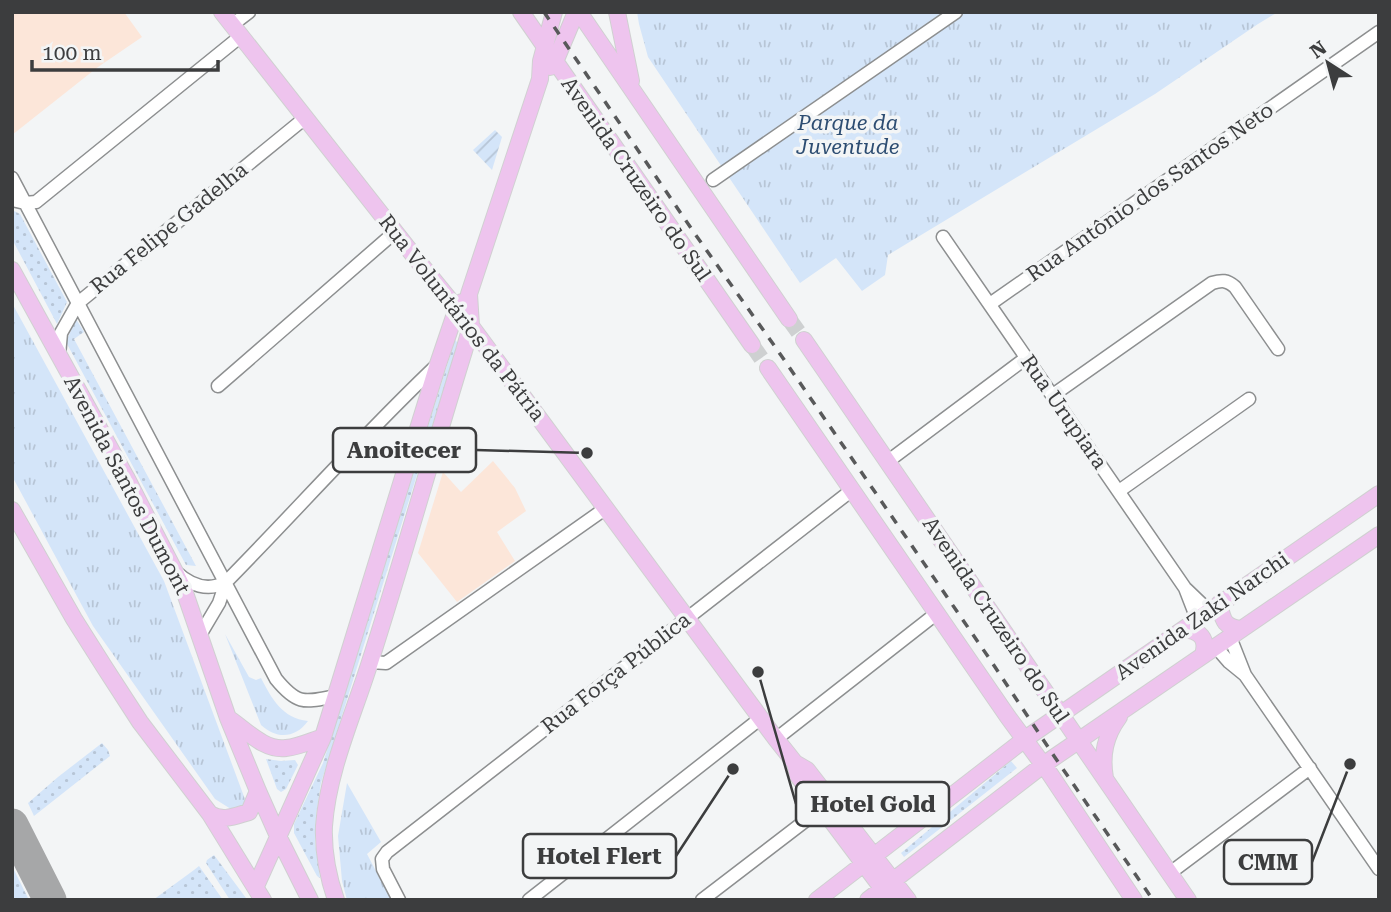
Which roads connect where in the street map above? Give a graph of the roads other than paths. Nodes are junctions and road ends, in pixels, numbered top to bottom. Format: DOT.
graph roads {
  1 [pos="249,12"];
  2 [pos="521,12"];
  3 [pos="554,12"];
  4 [pos="578,12"];
  5 [pos="617,12"];
  6 [pos="956,12"];
  7 [pos="232,24"];
  8 [pos="1379,32"];
  9 [pos="545,47"];
  10 [pos="555,62"];
  11 [pos="540,79"];
  12 [pos="634,90"];
  13 [pos="305,118"];
  14 [pos="12,178"];
  15 [pos="713,180"];
  16 [pos="19,202"];
  17 [pos="395,232"];
  18 [pos="943,237"];
  19 [pos="12,270"];
  20 [pos="469,294"];
  21 [pos="78,303"];
  22 [pos="990,304"];
  23 [pos="457,307"];
  24 [pos="789,319"];
  25 [pos="471,326"];
  26 [pos="804,340"];
  27 [pos="752,345"];
  28 [pos="1278,349"];
  29 [pos="58,356"];
  30 [pos="1026,358"];
  31 [pos="438,364"];
  32 [pos="768,368"];
  33 [pos="218,386"];
  34 [pos="1052,395"];
  35 [pos="1249,399"];
  36 [pos="887,462"];
  37 [pos="852,489"];
  38 [pos="1119,491"];
  39 [pos="1379,494"];
  40 [pos="606,508"];
  41 [pos="12,510"];
  42 [pos="1379,535"];
  43 [pos="175,572"];
  44 [pos="226,582"];
  45 [pos="937,613"];
  46 [pos="1202,616"];
  47 [pos="687,618"];
  48 [pos="1236,633"];
  49 [pos="200,635"];
  50 [pos="1209,651"];
  51 [pos="370,662"];
  52 [pos="1245,675"];
  53 [pos="336,696"];
  54 [pos="1130,705"];
  55 [pos="1060,715"];
  56 [pos="228,718"];
  57 [pos="761,718"];
  58 [pos="323,737"];
  59 [pos="776,739"];
  60 [pos="1025,739"];
  61 [pos="1078,741"];
  62 [pos="795,763"];
  63 [pos="1043,765"];
  64 [pos="1310,768"];
  65 [pos="1105,781"];
  66 [pos="258,791"];
  67 [pos="822,808"];
  68 [pos="210,814"];
  69 [pos="278,836"];
  70 [pos="869,860"];
  71 [pos="1379,869"];
  72 [pos="1170,873"];
  73 [pos="889,890"];
  74 [pos="259,893"];
  75 [pos="310,900"];
  76 [pos="336,900"];
  77 [pos="399,900"];
  78 [pos="529,900"];
  79 [pos="702,900"];
  80 [pos="817,900"];
  81 [pos="868,900"];
  82 [pos="908,900"];
  83 [pos="1134,900"];
  84 [pos="1188,900"];
  1 -- 7 [label="street"];
  2 -- 9 [label="main road, Avenida Cruzeiro do Sul"];
  3 -- 9 [label="main road"];
  4 -- 10 [label="main road"];
  4 -- 12 [label="main road"];
  5 -- 12 [label="main road"];
  6 -- 15 [label="street"];
  7 -- 13 [label="main road, Rua Voluntários da Pátria"];
  7 -- 16 [label="street"];
  8 -- 22 [label="street, Rua Antônio dos Santos Neto"];
  9 -- 10 [label="main road, Avenida Cruzeiro do Sul"];
  9 -- 11 [label="main road"];
  10 -- 11 [label="main road"];
  10 -- 27 [label="main road, Avenida Cruzeiro do Sul"];
  11 -- 20 [label="main road"];
  12 -- 24 [label="main road"];
  13 -- 17 [label="main road, Rua Voluntários da Pátria"];
  13 -- 21 [label="street, Rua Felipe Gadelha"];
  14 -- 16 [label="street, Avenida Santos Dumont"];
  16 -- 21 [label="street, Avenida Santos Dumont"];
  17 -- 23 [label="main road, Rua Voluntários da Pátria"];
  17 -- 33 [label="street"];
  18 -- 22 [label="street, Rua Urupiara"];
  19 -- 29 [label="main road, Avenida Santos Dumont"];
  20 -- 23 [label="main road"];
  20 -- 25 [label="main road"];
  21 -- 29 [label="street, Rua Felipe Gadelha"];
  21 -- 44 [label="street, Avenida Santos Dumont"];
  22 -- 30 [label="street, Rua Urupiara"];
  23 -- 25 [label="main road, Rua Voluntários da Pátria"];
  23 -- 31 [label="main road"];
  25 -- 40 [label="main road, Rua Voluntários da Pátria"];
  25 -- 51 [label="main road"];
  26 -- 36 [label="main road, Avenida Cruzeiro do Sul"];
  28 -- 34 [label="street"];
  29 -- 43 [label="main road, Avenida Santos Dumont"];
  30 -- 34 [label="street, Rua Urupiara"];
  30 -- 36 [label="street"];
  31 -- 44 [label="street"];
  31 -- 53 [label="main road"];
  32 -- 37 [label="main road, Avenida Cruzeiro do Sul"];
  34 -- 38 [label="street, Rua Urupiara"];
  35 -- 38 [label="street"];
  36 -- 55 [label="main road, Avenida Cruzeiro do Sul"];
  37 -- 45 [label="main road, Avenida Cruzeiro do Sul"];
  37 -- 47 [label="street, Rua Força Pública"];
  38 -- 46 [label="street, Rua Urupiara"];
  39 -- 46 [label="main road, Avenida Zaki Narchi"];
  40 -- 47 [label="main road, Rua Voluntários da Pátria"];
  40 -- 51 [label="street"];
  41 -- 68 [label="main road"];
  42 -- 48 [label="main road, Avenida Zaki Narchi"];
  43 -- 44 [label="street"];
  43 -- 49 [label="main road, Avenida Santos Dumont"];
  44 -- 49 [label="street"];
  44 -- 53 [label="street, Avenida Santos Dumont"];
  45 -- 59 [label="street"];
  45 -- 60 [label="main road, Avenida Cruzeiro do Sul"];
  46 -- 48 [label="main road"];
  46 -- 50 [label="main road"];
  46 -- 55 [label="main road, Avenida Zaki Narchi"];
  47 -- 57 [label="main road, Rua Voluntários da Pátria"];
  47 -- 77 [label="street, Rua Força Pública"];
  48 -- 50 [label="main road, Avenida Zaki Narchi"];
  48 -- 52 [label="street"];
  49 -- 56 [label="main road, Avenida Santos Dumont"];
  50 -- 52 [label="street"];
  50 -- 54 [label="main road, Avenida Zaki Narchi"];
  51 -- 76 [label="main road"];
  52 -- 64 [label="street"];
  53 -- 58 [label="main road"];
  54 -- 61 [label="main road, Avenida Zaki Narchi"];
  54 -- 65 [label="main road"];
  55 -- 60 [label="main road, Avenida Zaki Narchi"];
  55 -- 61 [label="main road, Avenida Cruzeiro do Sul"];
  56 -- 58 [label="main road"];
  56 -- 66 [label="main road, Avenida Santos Dumont"];
  57 -- 59 [label="main road, Rua Voluntários da Pátria"];
  57 -- 78 [label="street"];
  58 -- 69 [label="main road"];
  59 -- 62 [label="main road, Rua Voluntários da Pátria"];
  60 -- 63 [label="main road, Avenida Cruzeiro do Sul"];
  60 -- 70 [label="main road, Avenida Zaki Narchi"];
  61 -- 63 [label="main road, Avenida Zaki Narchi"];
  61 -- 65 [label="main road, Avenida Cruzeiro do Sul"];
  62 -- 67 [label="main road, Rua Voluntários da Pátria"];
  62 -- 70 [label="main road, Rua Voluntários da Pátria"];
  63 -- 73 [label="main road, Avenida Zaki Narchi"];
  63 -- 83 [label="main road, Avenida Cruzeiro do Sul"];
  64 -- 71 [label="street"];
  64 -- 72 [label="street"];
  65 -- 72 [label="main road, Avenida Cruzeiro do Sul"];
  66 -- 68 [label="main road"];
  66 -- 69 [label="main road, Avenida Santos Dumont"];
  67 -- 70 [label="main road, Rua Voluntários da Pátria"];
  67 -- 79 [label="street"];
  68 -- 74 [label="main road"];
  69 -- 74 [label="main road"];
  69 -- 75 [label="main road, Avenida Santos Dumont"];
  70 -- 73 [label="main road, Rua Voluntários da Pátria"];
  70 -- 80 [label="main road, Avenida Zaki Narchi"];
  72 -- 84 [label="main road, Avenida Cruzeiro do Sul"];
  73 -- 81 [label="main road, Avenida Zaki Narchi"];
  73 -- 82 [label="main road, Rua Voluntários da Pátria"];
}
